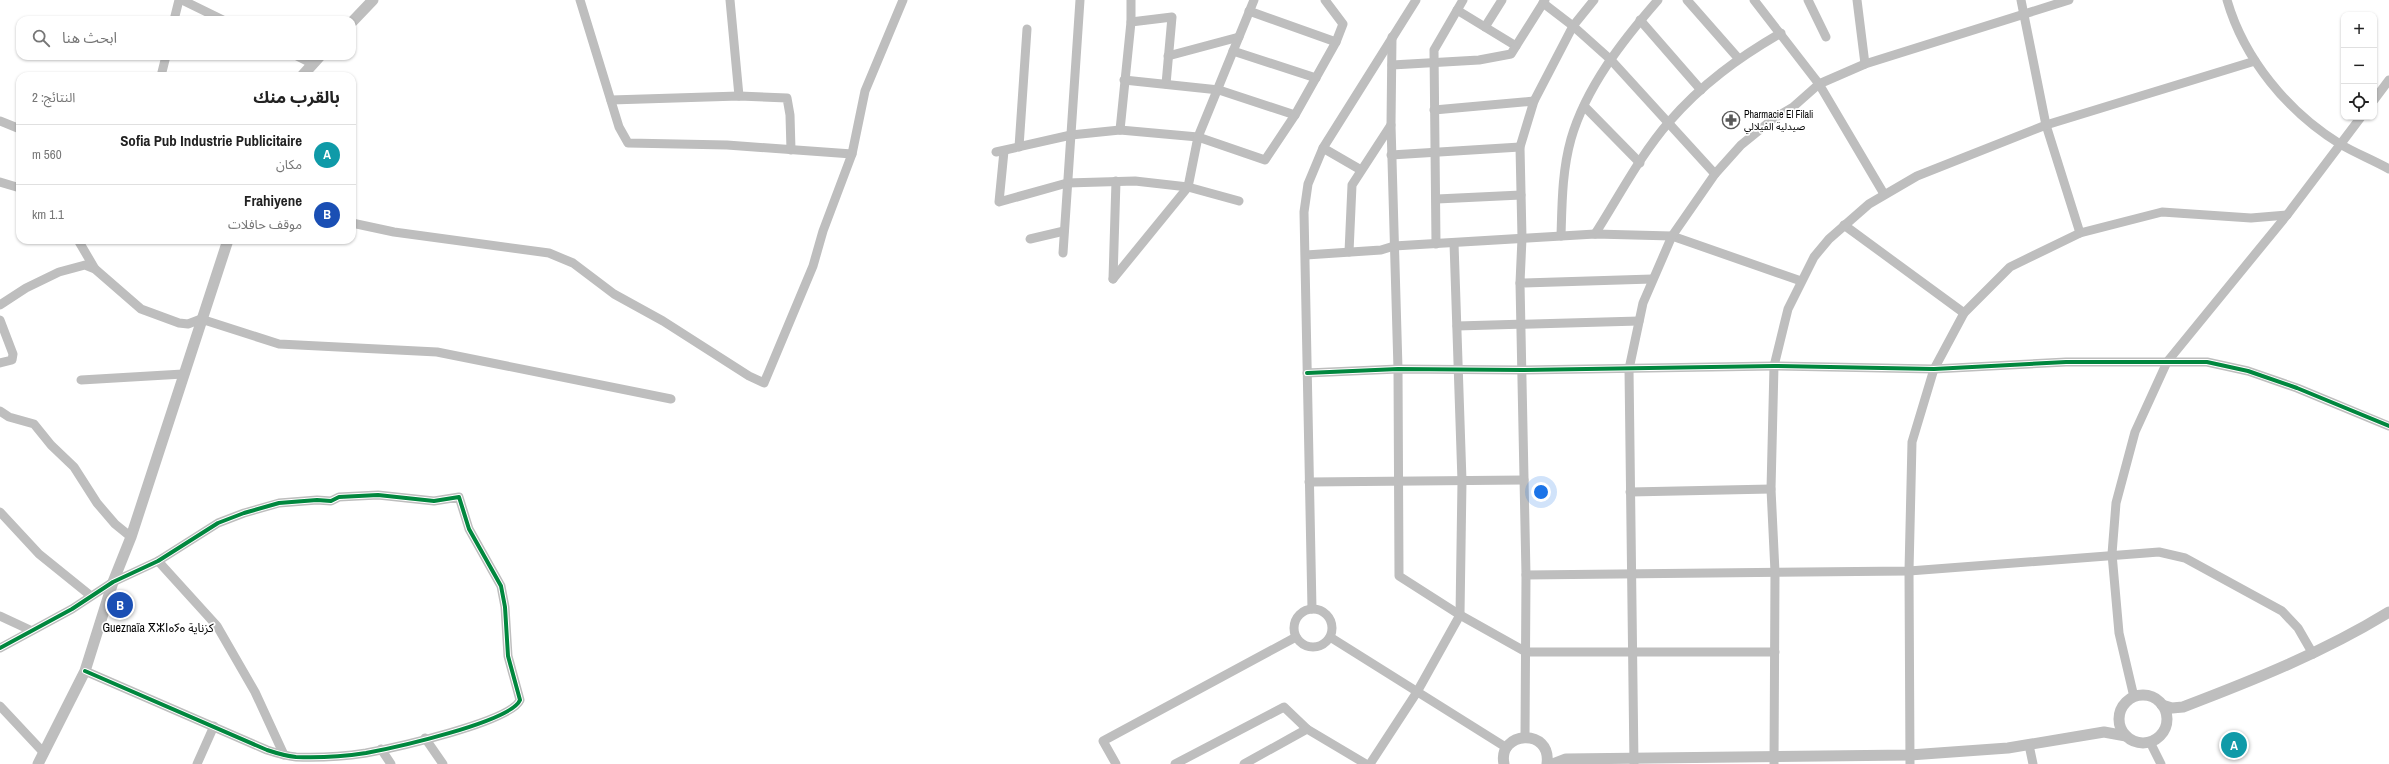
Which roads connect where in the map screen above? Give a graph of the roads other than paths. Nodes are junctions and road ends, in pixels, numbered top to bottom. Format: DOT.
graph roads {
  1 [pos="180,0"];
  2 [pos="373,0"];
  3 [pos="581,0"];
  4 [pos="730,0"];
  5 [pos="903,0"];
  6 [pos="1080,0"];
  7 [pos="1131,0"];
  8 [pos="1254,0"];
  9 [pos="1326,0"];
  10 [pos="1416,0"];
  11 [pos="1463,0"];
  12 [pos="1502,0"];
  13 [pos="1594,0"];
  14 [pos="1658,0"];
  15 [pos="1688,0"];
  16 [pos="1754,0"];
  17 [pos="1808,0"];
  18 [pos="1856,0"];
  19 [pos="2021,0"];
  20 [pos="2069,0"];
  21 [pos="2227,0"];
  22 [pos="1544,2"];
  23 [pos="1457,10"];
  24 [pos="1249,11"];
  25 [pos="2025,13"];
  26 [pos="175,16"];
  27 [pos="214,16"];
  28 [pos="356,18"];
  29 [pos="1640,20"];
  30 [pos="1131,22"];
  31 [pos="1573,26"];
  32 [pos="1486,27"];
  33 [pos="1027,29"];
  34 [pos="1781,33"];
  35 [pos="1392,37"];
  36 [pos="1826,37"];
  37 [pos="1239,38"];
  38 [pos="1336,42"];
  39 [pos="1516,46"];
  40 [pos="1233,51"];
  41 [pos="1168,56"];
  42 [pos="1738,58"];
  43 [pos="165,60"];
  44 [pos="317,60"];
  45 [pos="1611,60"];
  46 [pos="2255,61"];
  47 [pos="1433,63"];
  48 [pos="1865,64"];
  49 [pos="1392,65"];
  50 [pos="161,72"];
  51 [pos="306,72"];
  52 [pos="1316,78"];
  53 [pos="1124,80"];
  54 [pos="2389,80"];
  55 [pos="1166,84"];
  56 [pos="1819,84"];
  57 [pos="1217,90"];
  58 [pos="1701,90"];
  59 [pos="739,96"];
  60 [pos="2377,96"];
  61 [pos="611,100"];
  62 [pos="1534,101"];
  63 [pos="1584,106"];
  64 [pos="1434,110"];
  65 [pos="1295,115"];
  66 [pos="2359,120"];
  67 [pos="0,121"];
  68 [pos="1668,123"];
  69 [pos="1391,124"];
  70 [pos="2046,125"];
  71 [pos="16,127"];
  72 [pos="1120,130"];
  73 [pos="1070,135"];
  74 [pos="1198,137"];
  75 [pos="2340,144"];
  76 [pos="1019,147"];
  77 [pos="1520,147"];
  78 [pos="1323,148"];
  79 [pos="792,150"];
  80 [pos="1434,152"];
  81 [pos="852,154"];
  82 [pos="1392,155"];
  83 [pos="1640,163"];
  84 [pos="2389,168"];
  85 [pos="1361,170"];
  86 [pos="1715,174"];
  87 [pos="1116,181"];
  88 [pos="0,182"];
  89 [pos="1067,183"];
  90 [pos="16,187"];
  91 [pos="1188,187"];
  92 [pos="1884,194"];
  93 [pos="1521,195"];
  94 [pos="1437,199"];
  95 [pos="1239,201"];
  96 [pos="2287,215"];
  97 [pos="356,224"];
  98 [pos="1844,225"];
  99 [pos="1064,231"];
  100 [pos="2080,233"];
  101 [pos="1595,234"];
  102 [pos="1561,236"];
  103 [pos="1672,236"];
  104 [pos="1030,238"];
  105 [pos="1522,238"];
  106 [pos="1454,243"];
  107 [pos="80,244"];
  108 [pos="227,244"];
  109 [pos="1436,244"];
  110 [pos="1394,246"];
  111 [pos="1349,252"];
  112 [pos="1063,253"];
  113 [pos="1306,255"];
  114 [pos="95,269"];
  115 [pos="1652,279"];
  116 [pos="1801,280"];
  117 [pos="1520,283"];
  118 [pos="0,305"];
  119 [pos="1964,313"];
  120 [pos="201,319"];
  121 [pos="0,320"];
  122 [pos="1639,320"];
  123 [pos="1521,323"];
  124 [pos="1457,326"];
  125 [pos="2167,362"];
  126 [pos="0,363"];
  127 [pos="1774,366"];
  128 [pos="1398,369"];
  129 [pos="1629,369"];
  130 [pos="1934,369"];
  131 [pos="1460,370"];
  132 [pos="1523,370"];
  133 [pos="1307,372"];
  134 [pos="183,374"];
  135 [pos="82,380"];
  136 [pos="671,399"];
  137 [pos="0,411"];
  138 [pos="2389,426"];
  139 [pos="1524,480"];
  140 [pos="1399,481"];
  141 [pos="1462,481"];
  142 [pos="1309,482"];
  143 [pos="1771,489"];
  144 [pos="1630,492"];
  145 [pos="0,512"];
  146 [pos="131,537"];
  147 [pos="2112,554"];
  148 [pos="158,561"];
  149 [pos="1909,571"];
  150 [pos="1774,572"];
  151 [pos="1630,574"];
  152 [pos="1526,575"];
  153 [pos="113,582"];
  154 [pos="91,596"];
  155 [pos="1312,609"];
  156 [pos="2389,612"];
  157 [pos="1460,615"];
  158 [pos="0,616"];
  159 [pos="30,630"];
  160 [pos="1296,637"];
  161 [pos="1330,637"];
  162 [pos="0,648"];
  163 [pos="1632,650"];
  164 [pos="1526,652"];
  165 [pos="1775,652"];
  166 [pos="2313,654"];
  167 [pos="85,671"];
  168 [pos="1417,692"];
  169 [pos="2134,697"];
  170 [pos="2162,705"];
  171 [pos="0,706"];
  172 [pos="2183,707"];
  173 [pos="2119,716"];
  174 [pos="2166,723"];
  175 [pos="214,726"];
  176 [pos="1307,729"];
  177 [pos="2097,733"];
  178 [pos="2126,736"];
  179 [pos="1525,737"];
  180 [pos="425,738"];
  181 [pos="2150,742"];
  182 [pos="2029,745"];
  183 [pos="1544,746"];
  184 [pos="1507,748"];
  185 [pos="381,749"];
  186 [pos="44,753"];
  187 [pos="284,755"];
  188 [pos="1566,759"];
  189 [pos="1910,759"];
  190 [pos="1774,760"];
  191 [pos="1634,761"];
  192 [pos="38,764"];
  193 [pos="197,764"];
  194 [pos="391,764"];
  195 [pos="443,764"];
  196 [pos="1116,764"];
  197 [pos="1175,764"];
  198 [pos="1244,764"];
  199 [pos="1366,764"];
  200 [pos="1370,764"];
  201 [pos="1504,764"];
  202 [pos="1547,764"];
  203 [pos="1553,764"];
  204 [pos="2033,764"];
  205 [pos="2161,764"];
  1 -- 26 [label="street"];
  1 -- 27 [label="street"];
  2 -- 28 [label="street"];
  3 -- 61 [label="street"];
  4 -- 59 [label="street"];
  5 -- 81 [label="street"];
  6 -- 73 [label="street"];
  7 -- 30 [label="street"];
  8 -- 24 [label="street"];
  9 -- 38 [label="street"];
  10 -- 35 [label="street"];
  11 -- 23 [label="street"];
  12 -- 32 [label="street"];
  13 -- 31 [label="street"];
  14 -- 29 [label="street"];
  15 -- 42 [label="street"];
  16 -- 34 [label="street"];
  17 -- 36 [label="street"];
  18 -- 48 [label="street"];
  19 -- 25 [label="street"];
  20 -- 25 [label="street"];
  21 -- 46 [label="street"];
  22 -- 31 [label="street"];
  22 -- 39 [label="street"];
  23 -- 32 [label="street"];
  23 -- 47 [label="street"];
  24 -- 37 [label="street"];
  24 -- 38 [label="street"];
  25 -- 48 [label="street"];
  25 -- 70 [label="street"];
  29 -- 45 [label="street"];
  29 -- 58 [label="street"];
  30 -- 41 [label="street"];
  30 -- 53 [label="street"];
  31 -- 45 [label="street"];
  31 -- 62 [label="street"];
  32 -- 39 [label="street"];
  33 -- 76 [label="street"];
  34 -- 42 [label="street"];
  34 -- 56 [label="street"];
  35 -- 49 [label="street"];
  35 -- 78 [label="street"];
  37 -- 40 [label="street"];
  37 -- 41 [label="street"];
  38 -- 52 [label="street"];
  39 -- 47 [label="street"];
  40 -- 52 [label="street"];
  40 -- 57 [label="street"];
  41 -- 55 [label="street"];
  42 -- 58 [label="street"];
  43 -- 50 [label="street"];
  44 -- 51 [label="street"];
  45 -- 63 [label="street"];
  45 -- 68 [label="street"];
  46 -- 70 [label="street"];
  46 -- 75 [label="street"];
  47 -- 49 [label="street"];
  47 -- 64 [label="street"];
  48 -- 56 [label="street"];
  49 -- 69 [label="street"];
  52 -- 65 [label="street"];
  53 -- 55 [label="street"];
  53 -- 72 [label="street"];
  54 -- 60 [label="street"];
  55 -- 57 [label="street"];
  56 -- 86 [label="street"];
  56 -- 92 [label="street"];
  57 -- 65 [label="street"];
  57 -- 74 [label="street"];
  58 -- 68 [label="street"];
  59 -- 61 [label="street"];
  59 -- 79 [label="street"];
  61 -- 79 [label="street"];
  62 -- 64 [label="street"];
  62 -- 77 [label="street"];
  63 -- 83 [label="street"];
  63 -- 102 [label="street"];
  64 -- 80 [label="street"];
  65 -- 74 [label="street"];
  66 -- 75 [label="street"];
  67 -- 71 [label="street"];
  68 -- 83 [label="street"];
  68 -- 86 [label="street"];
  69 -- 82 [label="street"];
  69 -- 85 [label="street"];
  70 -- 92 [label="street"];
  70 -- 100 [label="street"];
  72 -- 73 [label="street"];
  72 -- 74 [label="street"];
  73 -- 76 [label="street"];
  73 -- 89 [label="street"];
  74 -- 91 [label="street"];
  75 -- 84 [label="street"];
  75 -- 96 [label="street"];
  76 -- 89 [label="street"];
  77 -- 80 [label="street"];
  77 -- 93 [label="street"];
  78 -- 85 [label="street"];
  78 -- 113 [label="street"];
  79 -- 81 [label="street"];
  80 -- 82 [label="street"];
  80 -- 94 [label="street"];
  81 -- 97 [label="street"];
  82 -- 110 [label="street"];
  83 -- 101 [label="street"];
  85 -- 111 [label="street"];
  86 -- 103 [label="street"];
  87 -- 89 [label="street"];
  87 -- 91 [label="street"];
  87 -- 91 [label="street"];
  88 -- 90 [label="street"];
  89 -- 99 [label="street"];
  91 -- 95 [label="street"];
  92 -- 98 [label="street"];
  93 -- 94 [label="street"];
  93 -- 105 [label="street"];
  94 -- 109 [label="street"];
  96 -- 100 [label="street"];
  96 -- 125 [label="street"];
  98 -- 116 [label="street"];
  98 -- 119 [label="street"];
  99 -- 104 [label="street"];
  99 -- 112 [label="street"];
  100 -- 119 [label="street"];
  101 -- 102 [label="street"];
  101 -- 103 [label="street"];
  102 -- 105 [label="street"];
  103 -- 115 [label="street"];
  103 -- 116 [label="street"];
  105 -- 106 [label="street"];
  105 -- 117 [label="street"];
  106 -- 109 [label="street"];
  106 -- 124 [label="street"];
  107 -- 114 [label="street"];
  108 -- 120 [label="street"];
  109 -- 110 [label="street"];
  110 -- 111 [label="street"];
  110 -- 128 [label="street"];
  111 -- 113 [label="street"];
  113 -- 133 [label="street"];
  114 -- 118 [label="street"];
  114 -- 120 [label="street"];
  115 -- 117 [label="street"];
  115 -- 122 [label="street"];
  116 -- 127 [label="street"];
  117 -- 123 [label="street"];
  119 -- 130 [label="street"];
  120 -- 134 [label="street"];
  120 -- 136 [label="street"];
  121 -- 126 [label="street"];
  122 -- 123 [label="street"];
  122 -- 129 [label="street"];
  123 -- 124 [label="street"];
  123 -- 132 [label="street"];
  124 -- 131 [label="street"];
  125 -- 130 [label="street"];
  125 -- 138 [label="street"];
  125 -- 147 [label="street"];
  127 -- 129 [label="street"];
  127 -- 130 [label="street"];
  127 -- 143 [label="street"];
  128 -- 131 [label="street"];
  128 -- 133 [label="street"];
  128 -- 140 [label="street"];
  129 -- 132 [label="street"];
  129 -- 144 [label="street"];
  130 -- 149 [label="street"];
  131 -- 132 [label="street"];
  131 -- 141 [label="street"];
  132 -- 139 [label="street"];
  133 -- 142 [label="street"];
  134 -- 135 [label="street"];
  134 -- 146 [label="street"];
  137 -- 146 [label="street"];
  139 -- 141 [label="street"];
  139 -- 152 [label="street"];
  140 -- 141 [label="street"];
  140 -- 142 [label="street"];
  140 -- 157 [label="street"];
  141 -- 157 [label="street"];
  142 -- 155 [label="street"];
  143 -- 144 [label="street"];
  143 -- 150 [label="street"];
  144 -- 151 [label="street"];
  145 -- 154 [label="street"];
  146 -- 153 [label="street"];
  147 -- 149 [label="street"];
  147 -- 166 [label="street"];
  147 -- 169 [label="street"];
  148 -- 153 [label="street"];
  148 -- 180 [label="street"];
  148 -- 187 [label="street"];
  149 -- 150 [label="street"];
  149 -- 189 [label="street"];
  150 -- 151 [label="street"];
  150 -- 165 [label="street"];
  151 -- 152 [label="street"];
  151 -- 163 [label="street"];
  152 -- 164 [label="street"];
  153 -- 154 [label="street"];
  153 -- 167 [label="street"];
  154 -- 159 [label="street"];
  155 -- 160 [label="street"];
  155 -- 161 [label="street"];
  156 -- 166 [label="street"];
  157 -- 164 [label="street"];
  157 -- 168 [label="street"];
  158 -- 159 [label="street"];
  159 -- 162 [label="street"];
  160 -- 161 [label="street"];
  160 -- 196 [label="street"];
  161 -- 168 [label="street"];
  163 -- 164 [label="street"];
  163 -- 165 [label="street"];
  163 -- 191 [label="street"];
  164 -- 179 [label="street"];
  165 -- 190 [label="street"];
  166 -- 172 [label="street"];
  167 -- 175 [label="street"];
  167 -- 186 [label="street"];
  168 -- 184 [label="street"];
  168 -- 200 [label="street"];
  169 -- 170 [label="street"];
  169 -- 173 [label="street"];
  170 -- 172 [label="street"];
  170 -- 174 [label="street"];
  171 -- 186 [label="street"];
  172 -- 174 [label="street"];
  173 -- 177 [label="street"];
  173 -- 178 [label="street"];
  174 -- 181 [label="street"];
  175 -- 187 [label="street"];
  175 -- 193 [label="street"];
  176 -- 197 [label="street"];
  176 -- 198 [label="street"];
  176 -- 199 [label="street"];
  177 -- 178 [label="street"];
  177 -- 182 [label="street"];
  178 -- 181 [label="street"];
  179 -- 183 [label="street"];
  179 -- 184 [label="street"];
  180 -- 185 [label="street"];
  180 -- 195 [label="street"];
  181 -- 205 [label="street"];
  182 -- 189 [label="street"];
  182 -- 204 [label="street"];
  183 -- 188 [label="street"];
  183 -- 202 [label="street"];
  184 -- 201 [label="street"];
  185 -- 187 [label="street"];
  185 -- 194 [label="street"];
  186 -- 192 [label="street"];
  188 -- 191 [label="street"];
  188 -- 203 [label="street"];
  189 -- 190 [label="street"];
  190 -- 191 [label="street"];
}
